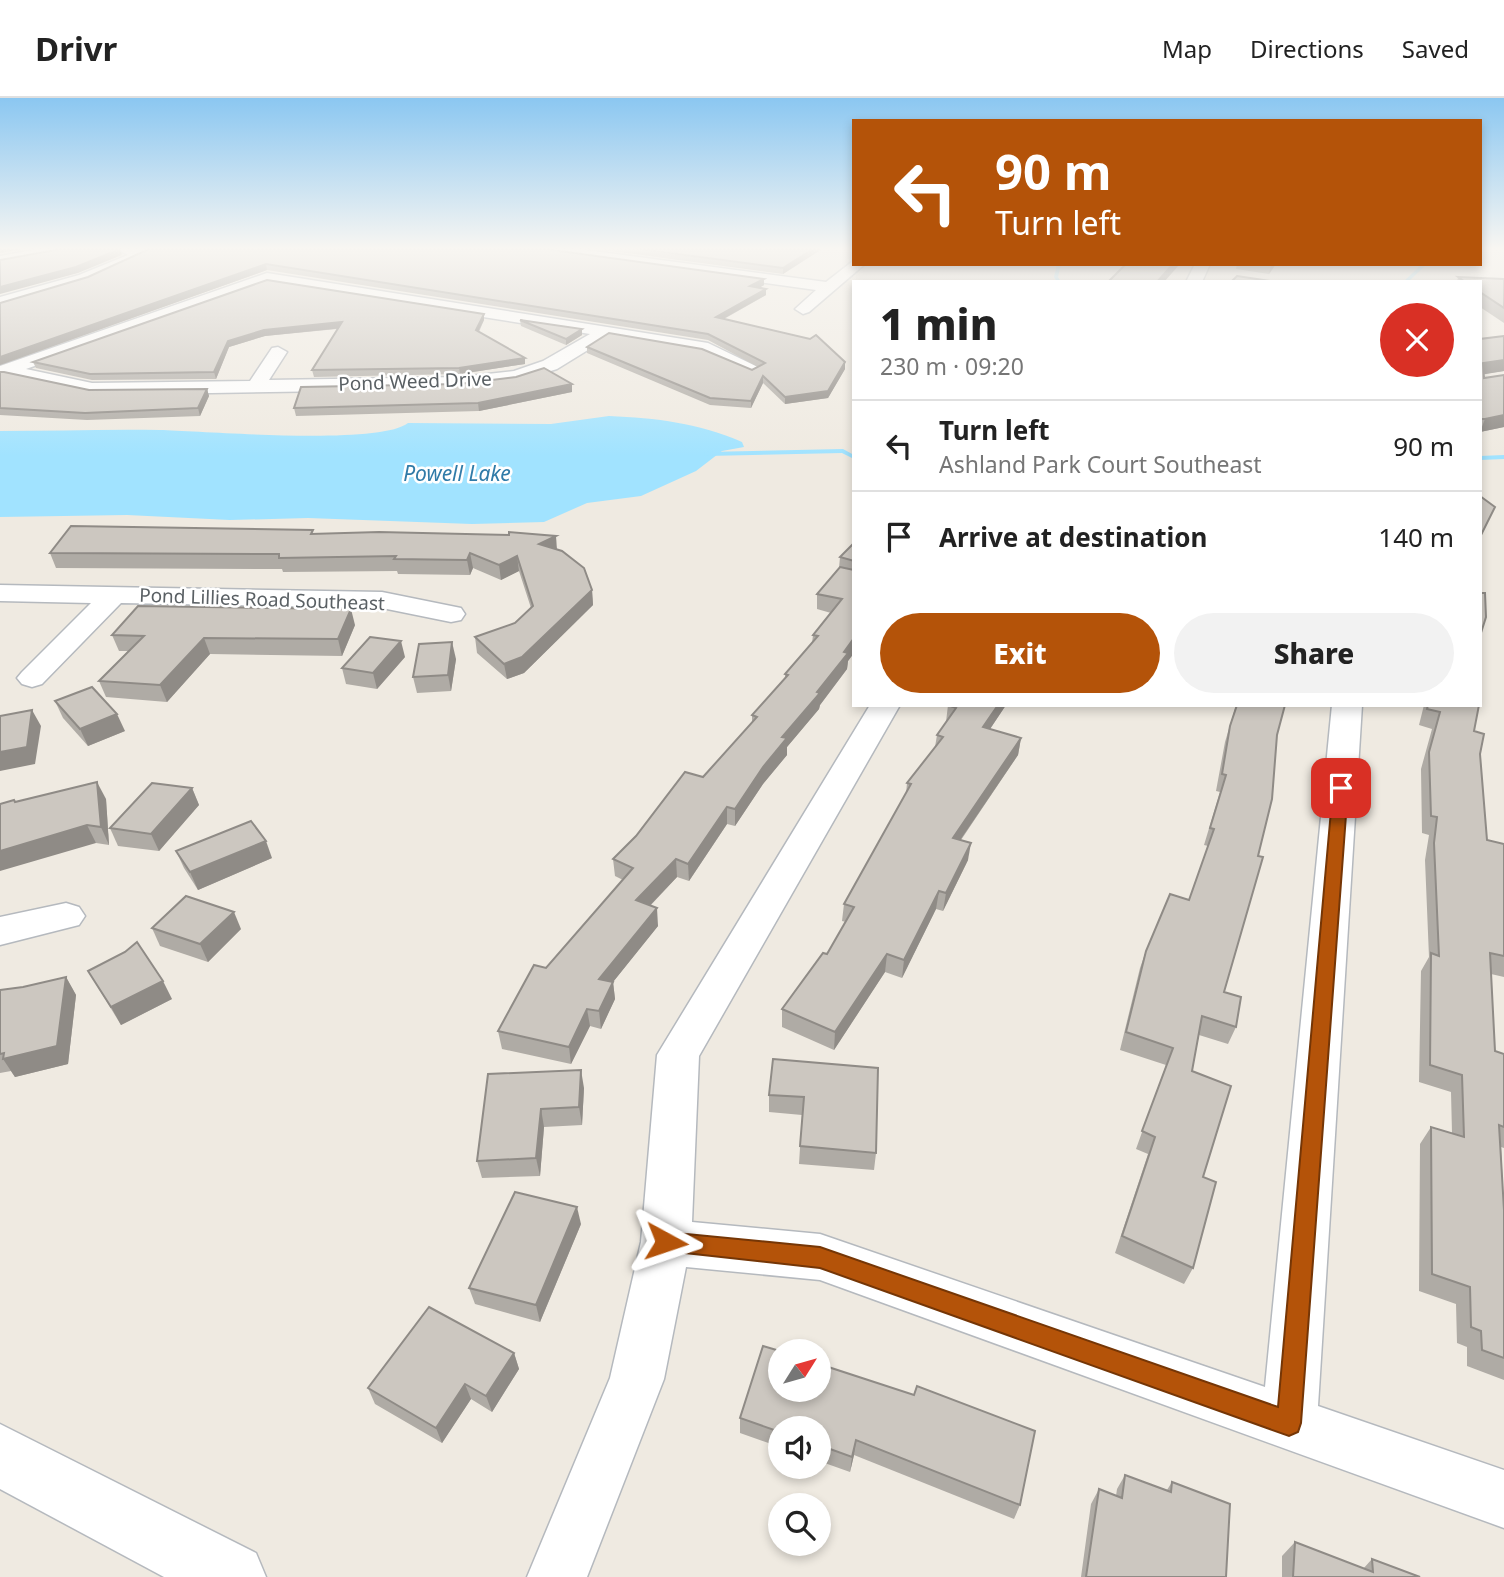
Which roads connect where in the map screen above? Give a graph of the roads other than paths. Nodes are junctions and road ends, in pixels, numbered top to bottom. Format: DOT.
graph roads {
  1 [pos="153,318"];
  2 [pos="518,318"];
  3 [pos="606,332"];
  4 [pos="278,352"];
  5 [pos="753,369"];
  6 [pos="2,371"];
  7 [pos="256,386"];
  8 [pos="0,593"];
  9 [pos="114,595"];
  10 [pos="451,614"];
  11 [pos="32,678"];
  12 [pos="884,707"];
  13 [pos="1348,707"];
  14 [pos="66,916"];
  15 [pos="0,931"];
  16 [pos="666,1242"];
  17 [pos="1289,1423"];
  18 [pos="0,1455"];
  19 [pos="1504,1499"];
  20 [pos="232,1577"];
  21 [pos="557,1577"];
  1 -- 6 [label="street"];
  2 -- 3 [label="street"];
  3 -- 5 [label="street"];
  3 -- 7 [label="street, Pond Weed Drive"];
  4 -- 7 [label="street"];
  6 -- 7 [label="street, Pond Weed Drive"];
  8 -- 9 [label="street, Pond Lillies Road Southeast"];
  9 -- 10 [label="street, Pond Lillies Road Southeast"];
  9 -- 11 [label="street, Pond Lillies Road Southeast"];
  12 -- 16 [label="street"];
  13 -- 17 [label="street"];
  14 -- 15 [label="street"];
  16 -- 17 [label="street"];
  16 -- 21 [label="street"];
  17 -- 19 [label="street"];
  18 -- 20 [label="street"];
}
